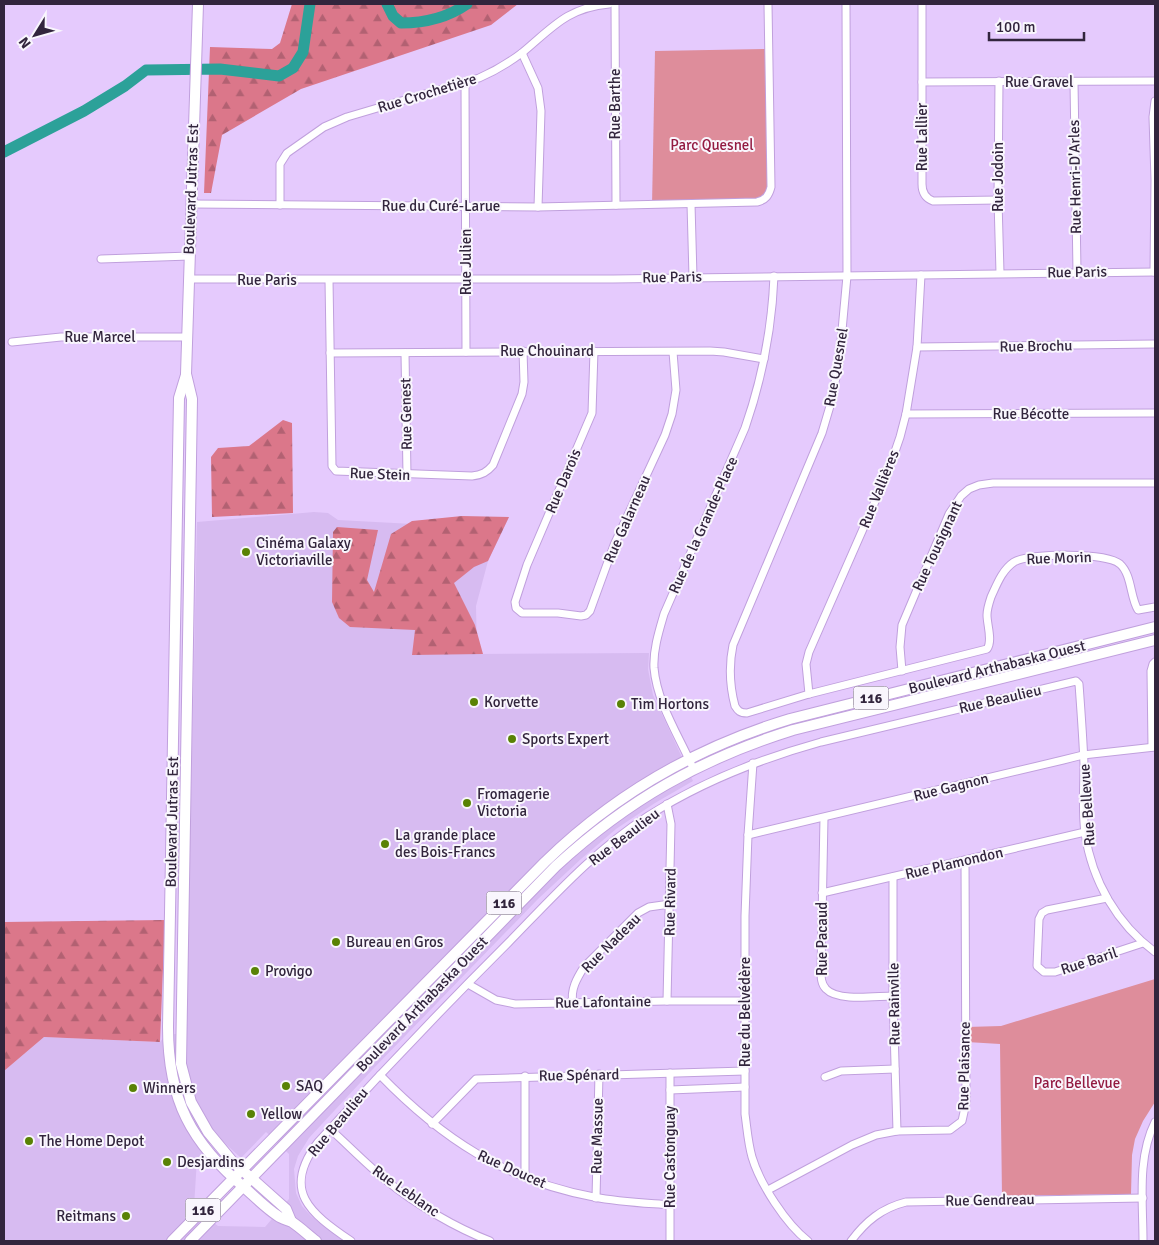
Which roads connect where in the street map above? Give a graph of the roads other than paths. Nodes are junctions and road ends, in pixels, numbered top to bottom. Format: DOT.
graph roads {
  1 [pos="198,4"];
  2 [pos="609,4"];
  3 [pos="615,4"];
  4 [pos="768,4"];
  5 [pos="846,4"];
  6 [pos="922,4"];
  7 [pos="522,53"];
  8 [pos="999,81"];
  9 [pos="464,82"];
  10 [pos="922,82"];
  11 [pos="1074,82"];
  12 [pos="1155,82"];
  13 [pos="1155,101"];
  14 [pos="998,200"];
  15 [pos="191,204"];
  16 [pos="280,204"];
  17 [pos="691,204"];
  18 [pos="616,205"];
  19 [pos="465,206"];
  20 [pos="538,207"];
  21 [pos="190,256"];
  22 [pos="101,259"];
  23 [pos="1077,272"];
  24 [pos="1155,272"];
  25 [pos="1000,273"];
  26 [pos="921,275"];
  27 [pos="693,276"];
  28 [pos="774,276"];
  29 [pos="847,276"];
  30 [pos="466,278"];
  31 [pos="189,280"];
  32 [pos="329,280"];
  33 [pos="187,336"];
  34 [pos="12,342"];
  35 [pos="1155,344"];
  36 [pos="917,347"];
  37 [pos="523,351"];
  38 [pos="594,351"];
  39 [pos="466,352"];
  40 [pos="673,352"];
  41 [pos="330,353"];
  42 [pos="405,353"];
  43 [pos="764,360"];
  44 [pos="186,374"];
  45 [pos="1155,413"];
  46 [pos="906,414"];
  47 [pos="407,475"];
  48 [pos="1155,483"];
  49 [pos="1155,607"];
  50 [pos="516,608"];
  51 [pos="1155,627"];
  52 [pos="1155,640"];
  53 [pos="1155,662"];
  54 [pos="902,671"];
  55 [pos="809,694"];
  56 [pos="1154,747"];
  57 [pos="1084,755"];
  58 [pos="689,758"];
  59 [pos="753,763"];
  60 [pos="693,768"];
  61 [pos="668,804"];
  62 [pos="824,818"];
  63 [pos="1085,832"];
  64 [pos="748,835"];
  65 [pos="964,860"];
  66 [pos="893,877"];
  67 [pos="822,893"];
  68 [pos="1107,898"];
  69 [pos="670,904"];
  70 [pos="1143,943"];
  71 [pos="1155,952"];
  72 [pos="468,984"];
  73 [pos="893,996"];
  74 [pos="667,1001"];
  75 [pos="744,1001"];
  76 [pos="573,1003"];
  77 [pos="895,1069"];
  78 [pos="746,1071"];
  79 [pos="670,1073"];
  80 [pos="599,1074"];
  81 [pos="380,1075"];
  82 [pos="525,1076"];
  83 [pos="825,1077"];
  84 [pos="745,1087"];
  85 [pos="670,1090"];
  86 [pos="1155,1122"];
  87 [pos="432,1124"];
  88 [pos="330,1129"];
  89 [pos="897,1131"];
  90 [pos="242,1170"];
  91 [pos="525,1177"];
  92 [pos="251,1178"];
  93 [pos="234,1179"];
  94 [pos="243,1187"];
  95 [pos="768,1190"];
  96 [pos="596,1198"];
  97 [pos="1143,1198"];
  98 [pos="670,1205"];
  99 [pos="291,1221"];
  100 [pos="172,1241"];
  101 [pos="190,1241"];
  102 [pos="316,1241"];
  103 [pos="351,1241"];
  104 [pos="490,1241"];
  105 [pos="670,1241"];
  106 [pos="806,1241"];
  107 [pos="851,1241"];
  108 [pos="1143,1241"];
  1 -- 15 [label="main road, Boulevard Jutras Est"];
  2 -- 7 [label="street, Rue Crochetière"];
  3 -- 18 [label="street, Rue Barthe"];
  4 -- 17 [label="street, Rue du Curé-Larue"];
  5 -- 29 [label="street, Rue Quesnel"];
  6 -- 10 [label="street, Rue Lallier"];
  7 -- 9 [label="street, Rue Crochetière"];
  7 -- 20 [label="street"];
  8 -- 10 [label="street, Rue Gravel"];
  8 -- 11 [label="street, Rue Gravel"];
  8 -- 14 [label="street, Rue Jodoin"];
  9 -- 16 [label="street, Rue Crochetière"];
  9 -- 19 [label="street, Rue Julien"];
  10 -- 14 [label="street, Rue Lallier"];
  11 -- 12 [label="street, Rue Gravel"];
  11 -- 23 [label="street, Rue Henri-D'Arles"];
  13 -- 24 [label="street"];
  14 -- 25 [label="street, Rue Jodoin"];
  15 -- 16 [label="street, Rue du Curé-Larue"];
  15 -- 21 [label="main road, Boulevard Jutras Est"];
  16 -- 19 [label="street, Rue du Curé-Larue"];
  17 -- 18 [label="street, Rue du Curé-Larue"];
  17 -- 27 [label="street"];
  18 -- 20 [label="street, Rue du Curé-Larue"];
  19 -- 20 [label="street, Rue du Curé-Larue"];
  19 -- 30 [label="street, Rue Julien"];
  21 -- 22 [label="street"];
  21 -- 31 [label="main road, Boulevard Jutras Est"];
  23 -- 24 [label="street, Rue Paris"];
  23 -- 25 [label="street, Rue Paris"];
  25 -- 26 [label="street, Rue Paris"];
  26 -- 29 [label="street, Rue Paris"];
  26 -- 36 [label="street, Rue Vallières"];
  27 -- 28 [label="street, Rue Paris"];
  27 -- 30 [label="street, Rue Paris"];
  28 -- 29 [label="street, Rue Paris"];
  28 -- 43 [label="street, Rue de la Grande-Place"];
  29 -- 55 [label="street, Rue Quesnel"];
  30 -- 32 [label="street, Rue Paris"];
  30 -- 39 [label="street, Rue Julien"];
  31 -- 32 [label="street, Rue Paris"];
  31 -- 33 [label="main road, Boulevard Jutras Est"];
  32 -- 41 [label="street, Rue Stein"];
  33 -- 34 [label="street, Rue Marcel"];
  33 -- 44 [label="main road, Boulevard Jutras Est"];
  35 -- 36 [label="street, Rue Brochu"];
  36 -- 46 [label="street, Rue Vallières"];
  37 -- 38 [label="street, Rue Chouinard"];
  37 -- 39 [label="street, Rue Chouinard"];
  37 -- 47 [label="street, Rue Stein"];
  38 -- 40 [label="street, Rue Chouinard"];
  38 -- 50 [label="street, Rue Darois"];
  39 -- 42 [label="street, Rue Chouinard"];
  40 -- 43 [label="street, Rue Chouinard"];
  40 -- 50 [label="street, Rue Galarneau"];
  41 -- 42 [label="street, Rue Chouinard"];
  41 -- 47 [label="street, Rue Stein"];
  42 -- 47 [label="street, Rue Genest"];
  43 -- 58 [label="street, Rue de la Grande-Place"];
  44 -- 90 [label="main road, Boulevard Jutras Est"];
  44 -- 93 [label="main road, Boulevard Jutras Est"];
  45 -- 46 [label="street, Rue Bécotte"];
  46 -- 55 [label="street, Rue Vallières"];
  48 -- 54 [label="street, Rue Tousignant"];
  49 -- 54 [label="street, Rue Morin"];
  51 -- 58 [label="main road, Boulevard Arthabaska Ouest / 116"];
  52 -- 60 [label="main road, Boulevard Arthabaska Ouest / 116"];
  53 -- 56 [label="street"];
  54 -- 55 [label="street"];
  56 -- 57 [label="street, Rue Gagnon"];
  57 -- 59 [label="street, Rue Beaulieu"];
  57 -- 62 [label="street, Rue Gagnon"];
  57 -- 63 [label="street, Rue Bellevue"];
  58 -- 60 [label="street, Rue de la Grande-Place"];
  58 -- 90 [label="main road, Boulevard Arthabaska Ouest / 116"];
  59 -- 61 [label="street, Rue Beaulieu"];
  59 -- 64 [label="street, Rue du Belvédère"];
  60 -- 92 [label="main road, Boulevard Arthabaska Ouest / 116"];
  61 -- 69 [label="street, Rue Rivard"];
  61 -- 72 [label="street, Rue Beaulieu"];
  62 -- 64 [label="street, Rue Gagnon"];
  62 -- 67 [label="street, Rue Pacaud"];
  63 -- 65 [label="street, Rue Plamondon"];
  63 -- 68 [label="street, Rue Bellevue"];
  64 -- 75 [label="street, Rue du Belvédère"];
  65 -- 66 [label="street, Rue Plamondon"];
  65 -- 89 [label="street, Rue Plaisance"];
  66 -- 67 [label="street, Rue Plamondon"];
  66 -- 73 [label="street, Rue Rainville"];
  67 -- 73 [label="street, Rue Pacaud"];
  68 -- 70 [label="street, Rue Bellevue"];
  68 -- 70 [label="street, Rue Baril"];
  69 -- 74 [label="street, Rue Rivard"];
  69 -- 76 [label="street, Rue Nadeau"];
  70 -- 71 [label="street, Rue Bellevue"];
  72 -- 76 [label="street, Rue Lafontaine"];
  72 -- 81 [label="street, Rue Beaulieu"];
  73 -- 77 [label="street, Rue Rainville"];
  74 -- 75 [label="street, Rue Lafontaine"];
  74 -- 76 [label="street, Rue Lafontaine"];
  75 -- 78 [label="street, Rue du Belvédère"];
  77 -- 83 [label="street"];
  77 -- 89 [label="street, Rue Rainville"];
  78 -- 79 [label="street, Rue Spénard"];
  78 -- 84 [label="street, Rue du Belvédère"];
  79 -- 80 [label="street, Rue Spénard"];
  79 -- 85 [label="street, Rue Castonguay"];
  80 -- 82 [label="street, Rue Spénard"];
  80 -- 96 [label="street, Rue Massue"];
  81 -- 87 [label="street, Rue Doucet"];
  81 -- 88 [label="street, Rue Beaulieu"];
  82 -- 87 [label="street, Rue Spénard"];
  82 -- 91 [label="street"];
  84 -- 85 [label="street"];
  84 -- 95 [label="street, Rue du Belvédère"];
  85 -- 98 [label="street, Rue Castonguay"];
  86 -- 97 [label="street"];
  87 -- 91 [label="street, Rue Doucet"];
  88 -- 103 [label="street, Rue Beaulieu"];
  88 -- 104 [label="street, Rue Leblanc"];
  89 -- 95 [label="street, Rue Plaisance"];
  90 -- 92 [label="main road, Boulevard Jutras Est"];
  90 -- 93 [label="main road, Boulevard Arthabaska Ouest / 116"];
  91 -- 96 [label="street, Rue Doucet"];
  92 -- 94 [label="main road, Boulevard Arthabaska Ouest / 116"];
  92 -- 99 [label="main road, Boulevard Jutras Est"];
  93 -- 94 [label="main road, Boulevard Jutras Est"];
  93 -- 100 [label="main road, Boulevard Arthabaska Ouest / 116"];
  94 -- 99 [label="main road, Boulevard Jutras Est"];
  94 -- 101 [label="main road, Boulevard Arthabaska Ouest / 116"];
  95 -- 106 [label="street, Rue du Belvédère"];
  96 -- 98 [label="street, Rue Doucet"];
  97 -- 107 [label="street, Rue Gendreau"];
  97 -- 108 [label="street"];
  98 -- 105 [label="street, Rue Castonguay"];
  99 -- 102 [label="main road, Boulevard Jutras Est"];
}
